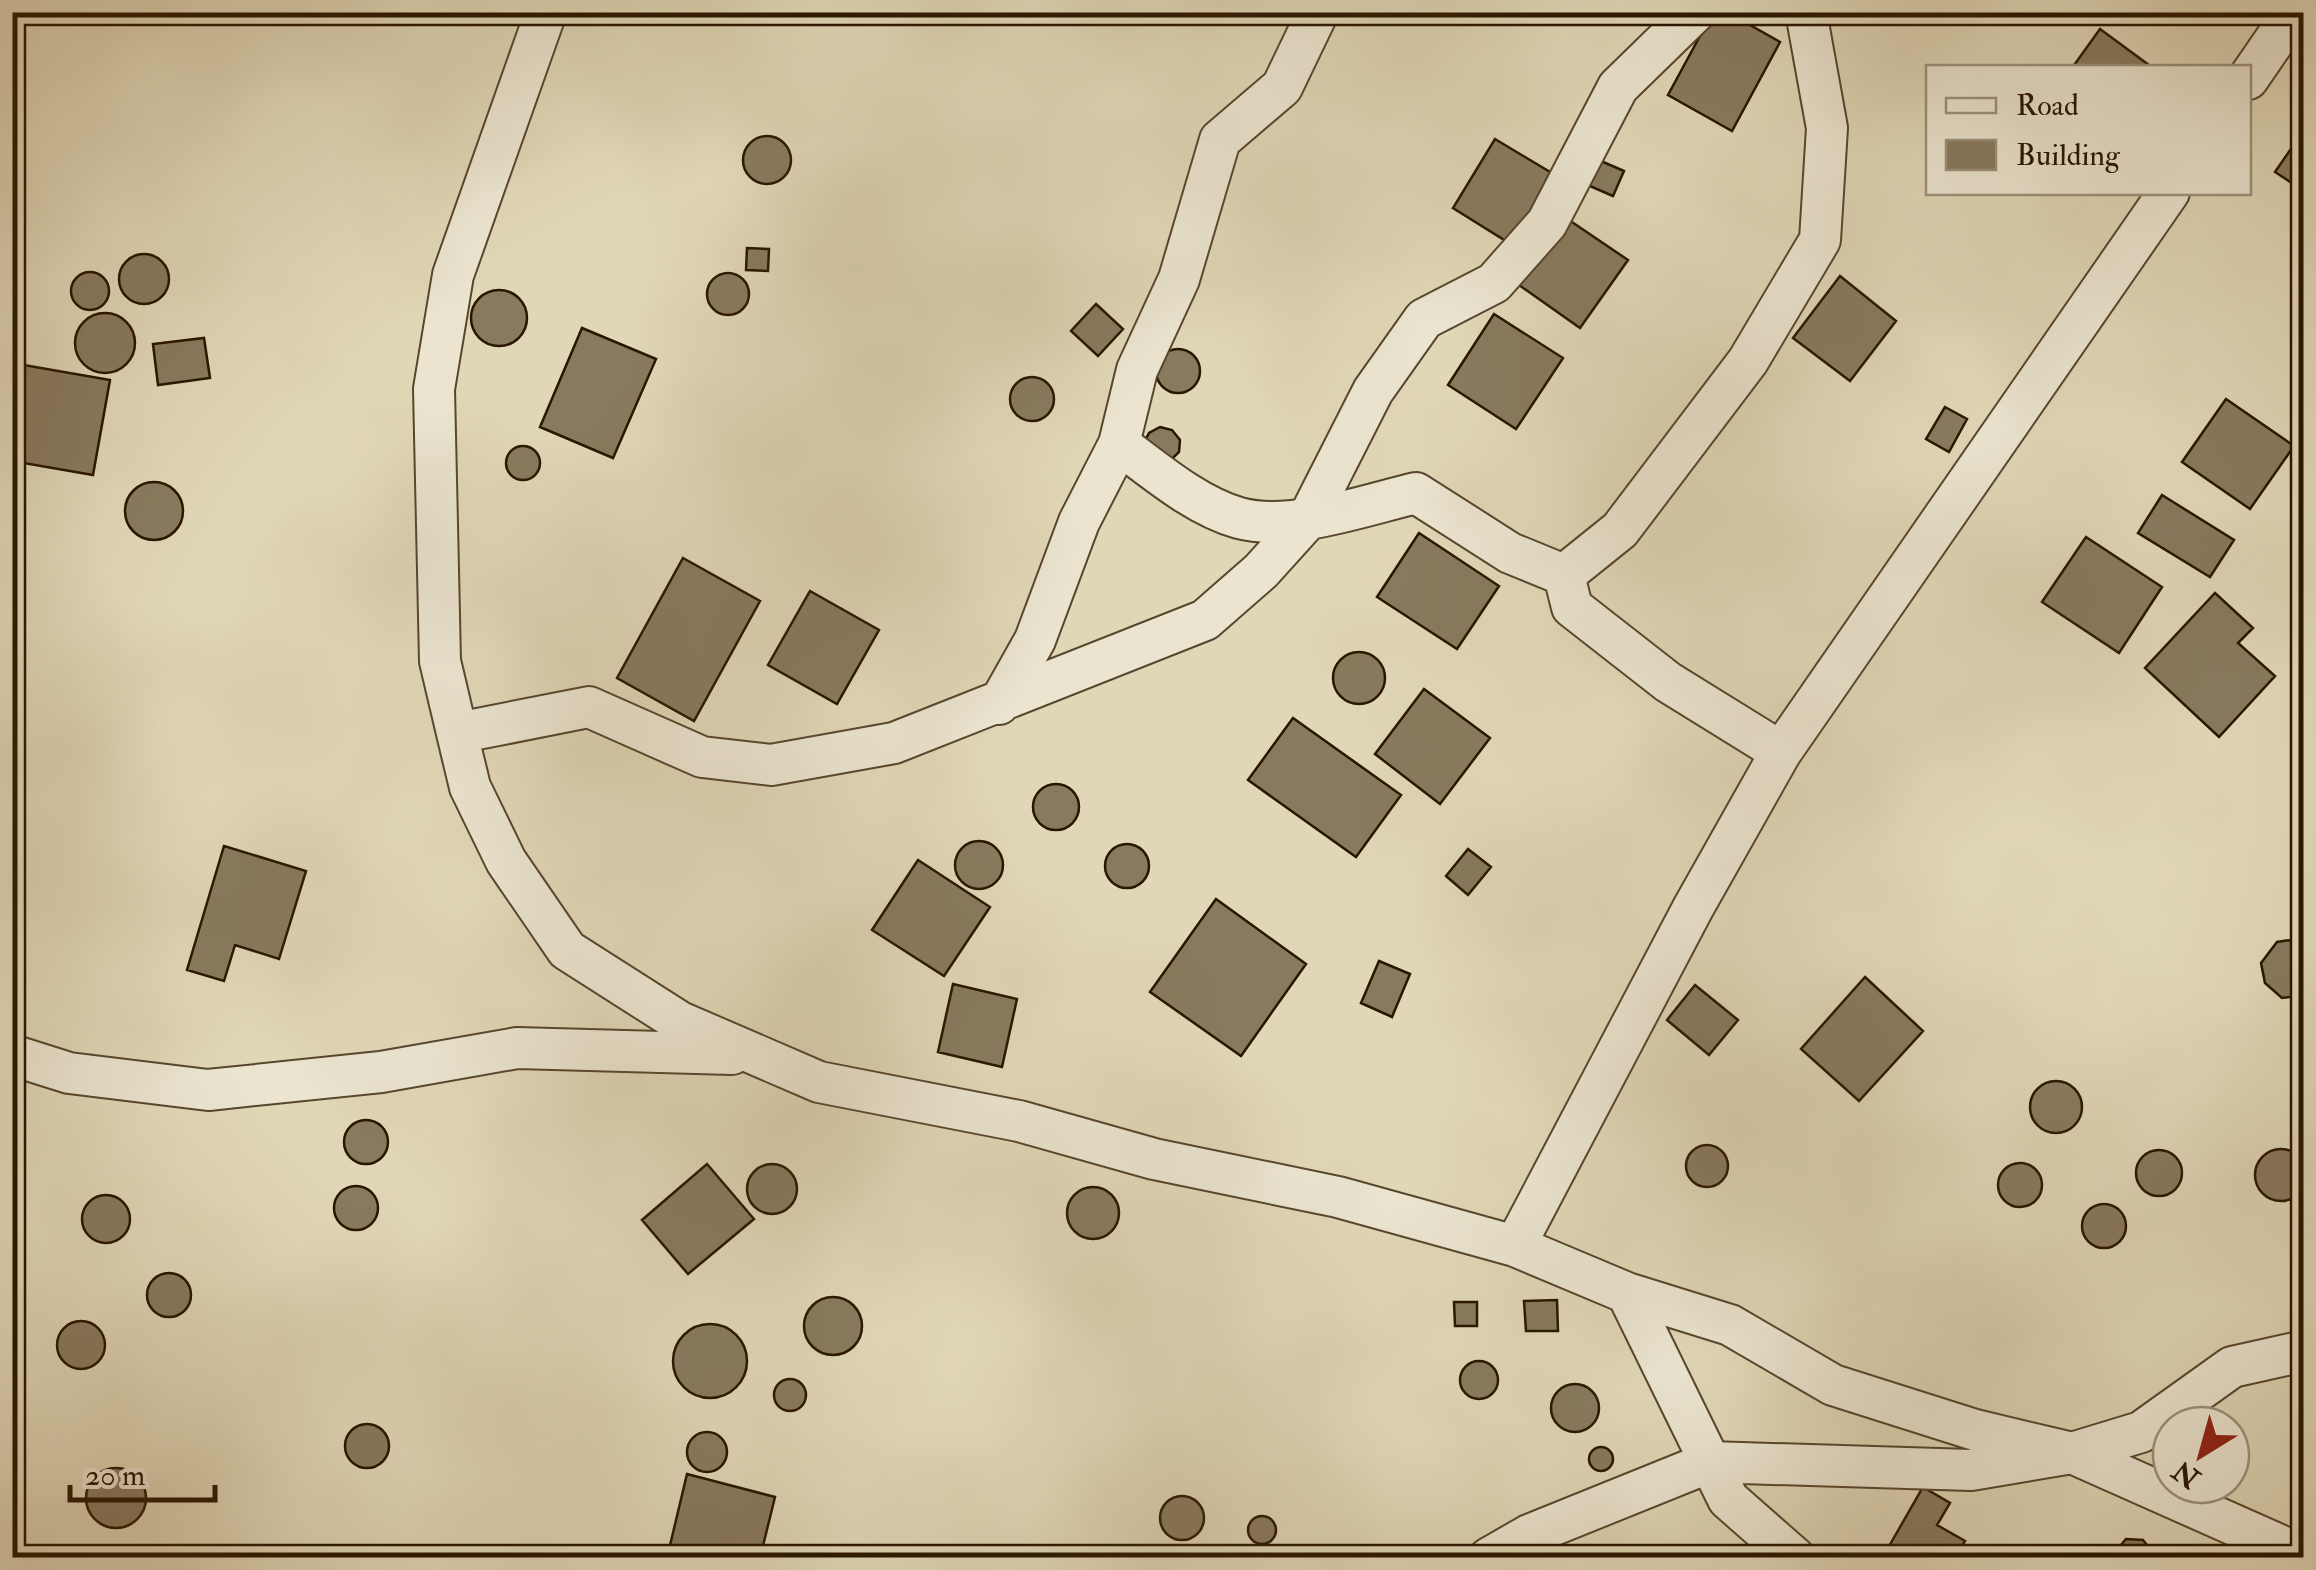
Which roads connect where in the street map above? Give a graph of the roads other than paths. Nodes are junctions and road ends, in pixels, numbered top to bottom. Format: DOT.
graph roads {
  1 [pos="546,12"];
  2 [pos="1318,12"];
  3 [pos="1695,12"];
  4 [pos="1806,12"];
  5 [pos="2294,12"];
  6 [pos="2251,75"];
  7 [pos="2168,195"];
  8 [pos="1119,444"];
  9 [pos="1308,519"];
  10 [pos="1564,575"];
  11 [pos="999,704"];
  12 [pos="458,733"];
  13 [pos="1780,752"];
  14 [pos="12,1055"];
  15 [pos="756,1055"];
  16 [pos="1515,1246"];
  17 [pos="1626,1292"];
  18 [pos="2304,1352"];
  19 [pos="2072,1453"];
  20 [pos="1710,1462"];
  21 [pos="2304,1556"];
  22 [pos="1489,1558"];
  23 [pos="1795,1558"];
  1 -- 12 [label="street"];
  2 -- 8 [label="street"];
  3 -- 9 [label="street"];
  4 -- 10 [label="street"];
  5 -- 6 [label="street"];
  7 -- 13 [label="street"];
  8 -- 9 [label="street"];
  8 -- 11 [label="street"];
  9 -- 10 [label="street"];
  9 -- 11 [label="street"];
  10 -- 13 [label="street"];
  11 -- 12 [label="street"];
  12 -- 15 [label="street"];
  13 -- 16 [label="street"];
  14 -- 15 [label="street"];
  15 -- 16 [label="street"];
  16 -- 17 [label="street"];
  17 -- 19 [label="street"];
  17 -- 20 [label="street"];
  18 -- 19 [label="street"];
  19 -- 20 [label="street"];
  19 -- 21 [label="street"];
  20 -- 22 [label="street"];
  20 -- 23 [label="street"];
}
